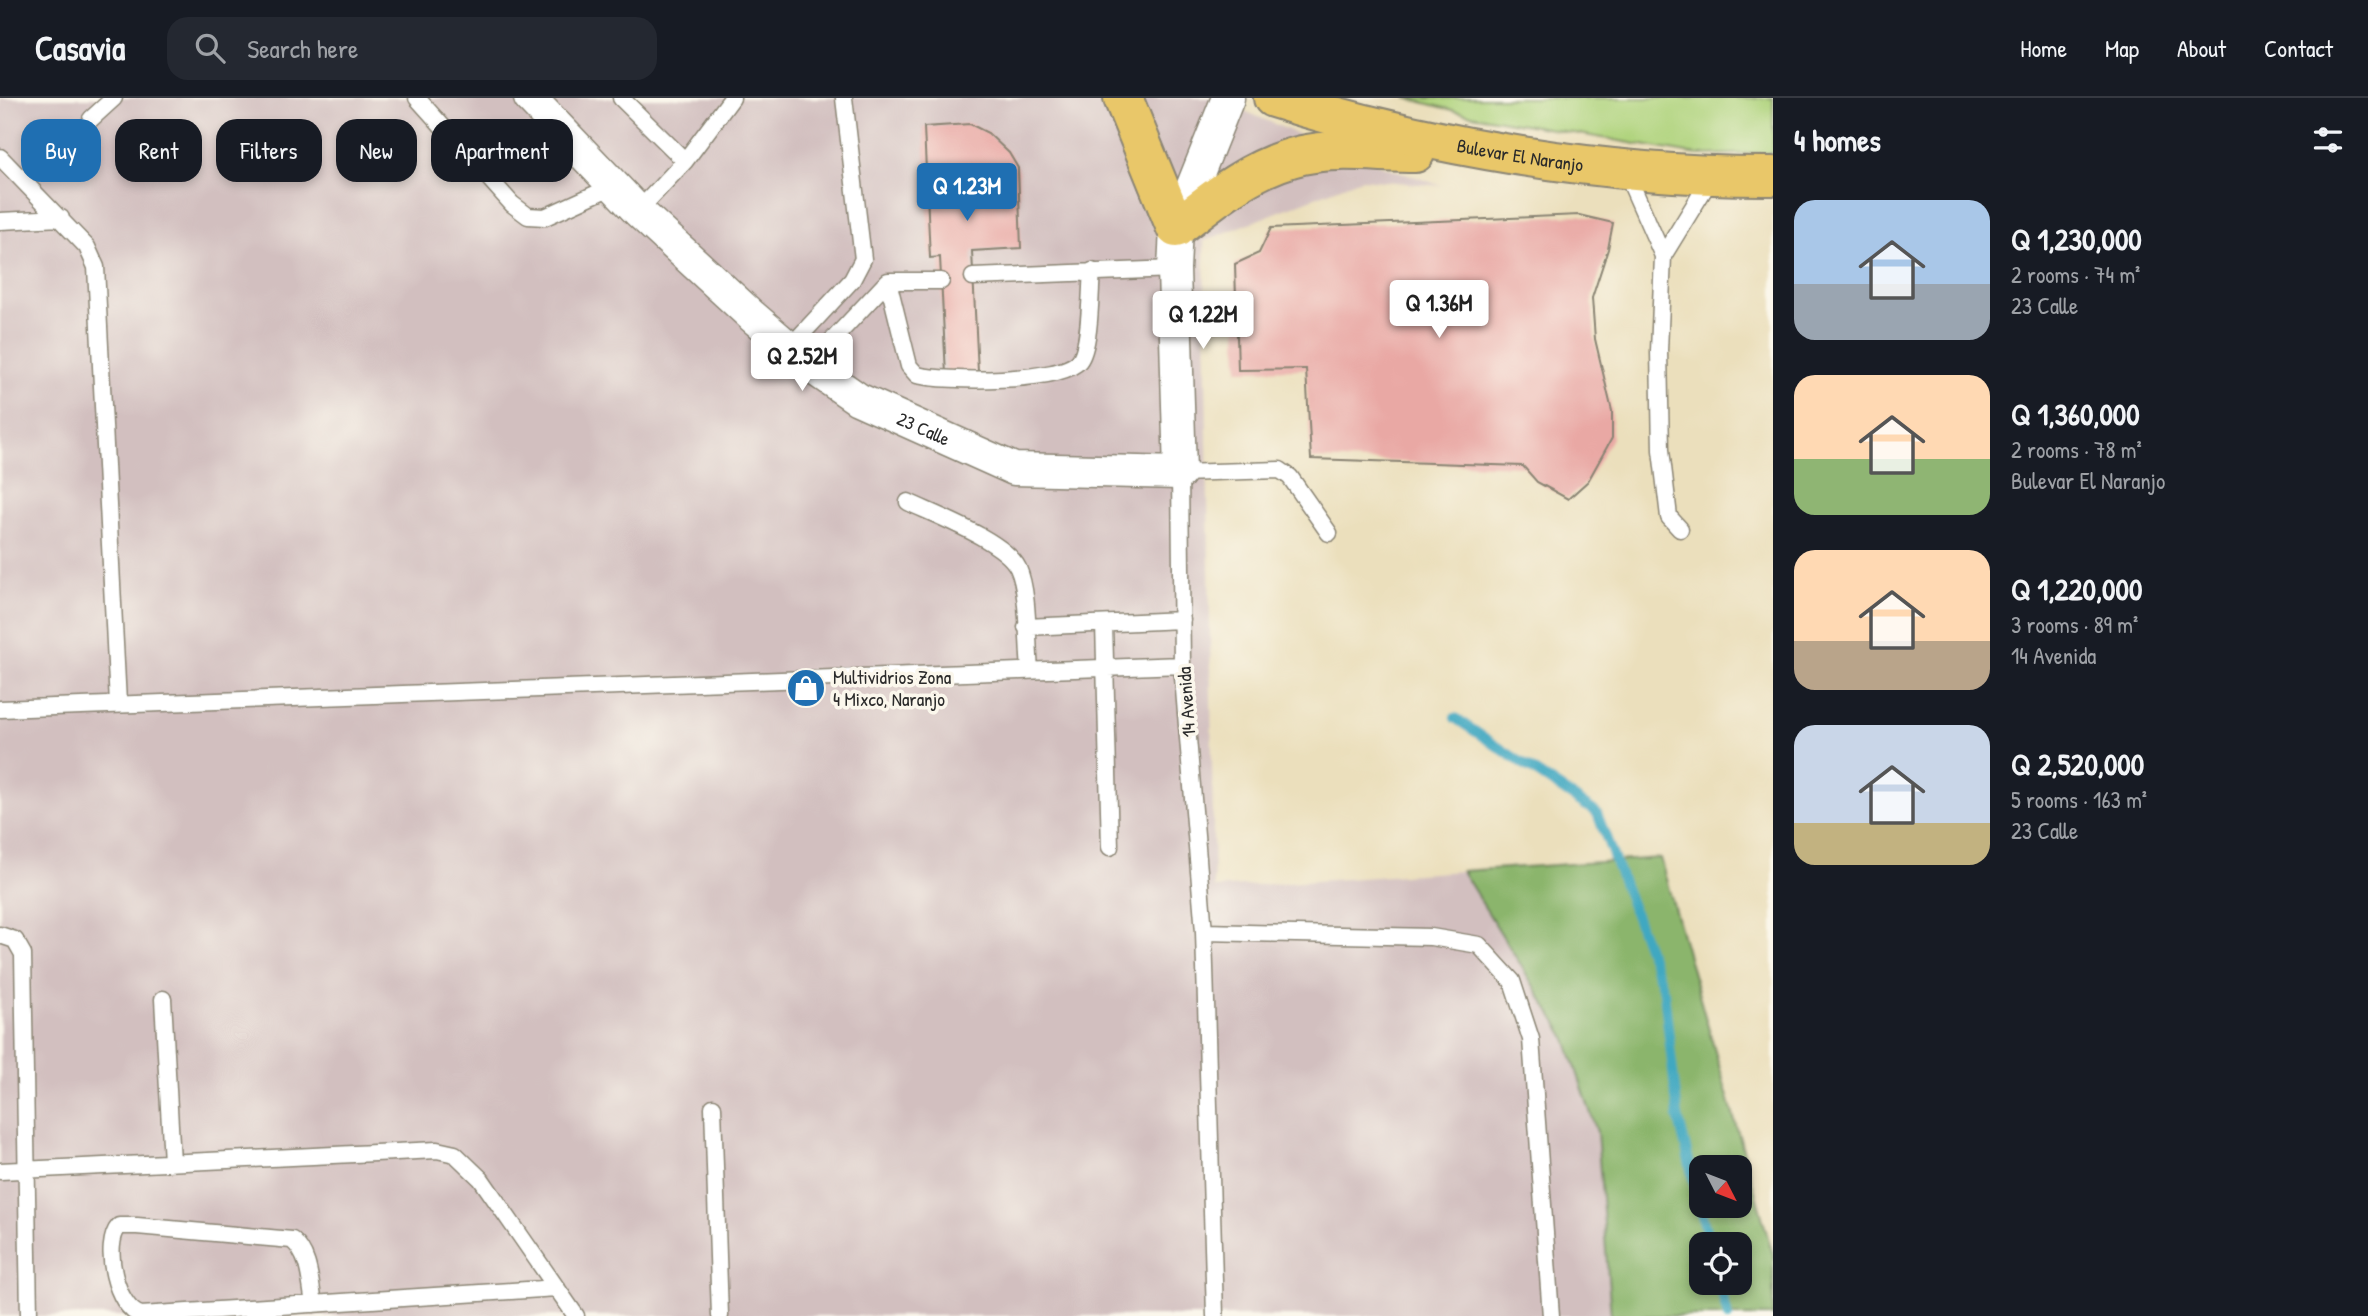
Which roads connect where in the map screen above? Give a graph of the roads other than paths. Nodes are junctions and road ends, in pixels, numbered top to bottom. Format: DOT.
graph roads {
  1 [pos="114,98"];
  2 [pos="417,98"];
  3 [pos="530,98"];
  4 [pos="621,98"];
  5 [pos="732,98"];
  6 [pos="844,98"];
  7 [pos="1123,98"];
  8 [pos="1228,98"];
  9 [pos="1273,98"];
  10 [pos="91,119"];
  11 [pos="1499,152"];
  12 [pos="0,158"];
  13 [pos="685,162"];
  14 [pos="1624,167"];
  15 [pos="1713,176"];
  16 [pos="1773,177"];
  17 [pos="614,186"];
  18 [pos="638,211"];
  19 [pos="61,218"];
  20 [pos="0,221"];
  21 [pos="1177,228"];
  22 [pos="1664,256"];
  23 [pos="1174,269"];
  24 [pos="1092,271"];
  25 [pos="973,277"];
  26 [pos="888,281"];
  27 [pos="942,281"];
  28 [pos="799,357"];
  29 [pos="1180,473"];
  30 [pos="908,502"];
  31 [pos="1680,529"];
  32 [pos="1329,533"];
  33 [pos="1182,620"];
  34 [pos="1104,624"];
  35 [pos="1026,627"];
  36 [pos="1182,665"];
  37 [pos="1030,669"];
  38 [pos="1105,669"];
  39 [pos="118,703"];
  40 [pos="0,709"];
  41 [pos="1110,847"];
  42 [pos="1204,932"];
  43 [pos="0,935"];
  44 [pos="163,999"];
  45 [pos="713,1107"];
  46 [pos="172,1162"];
  47 [pos="26,1170"];
  48 [pos="0,1171"];
  49 [pos="557,1288"];
  50 [pos="314,1304"];
  51 [pos="29,1316"];
  52 [pos="576,1316"];
  53 [pos="720,1316"];
  54 [pos="1215,1316"];
  55 [pos="1551,1316"];
  1 -- 10 [label="lane"];
  2 -- 17 [label="lane"];
  3 -- 17 [label="street, 23 Calle"];
  4 -- 13 [label="lane"];
  5 -- 13 [label="lane"];
  6 -- 28 [label="lane"];
  7 -- 21 [label="main road"];
  8 -- 21 [label="street, 14 Avenida"];
  9 -- 11 [label="main road, Bulevar El Naranjo"];
  11 -- 14 [label="main road, Bulevar El Naranjo"];
  11 -- 21 [label="main road"];
  12 -- 19 [label="lane"];
  13 -- 18 [label="lane"];
  14 -- 15 [label="main road, Bulevar El Naranjo"];
  14 -- 22 [label="lane"];
  15 -- 16 [label="main road, Bulevar El Naranjo"];
  15 -- 22 [label="lane"];
  17 -- 18 [label="street, 23 Calle"];
  18 -- 28 [label="street, 23 Calle"];
  19 -- 20 [label="lane"];
  19 -- 39 [label="lane"];
  21 -- 23 [label="street, 14 Avenida"];
  22 -- 31 [label="lane"];
  23 -- 24 [label="lane"];
  23 -- 29 [label="street, 14 Avenida"];
  24 -- 25 [label="lane"];
  24 -- 26 [label="lane"];
  26 -- 27 [label="lane"];
  26 -- 28 [label="lane"];
  28 -- 29 [label="street, 23 Calle"];
  29 -- 32 [label="lane"];
  29 -- 33 [label="lane, 14 Avenida"];
  30 -- 35 [label="lane"];
  33 -- 34 [label="lane"];
  33 -- 36 [label="lane, 14 Avenida"];
  34 -- 35 [label="lane"];
  34 -- 38 [label="lane"];
  35 -- 37 [label="lane"];
  36 -- 38 [label="lane"];
  36 -- 42 [label="lane, 14 Avenida"];
  37 -- 38 [label="lane"];
  37 -- 39 [label="lane"];
  38 -- 41 [label="lane"];
  39 -- 40 [label="lane"];
  42 -- 54 [label="lane, 14 Avenida"];
  42 -- 55 [label="lane"];
  43 -- 47 [label="lane"];
  44 -- 46 [label="lane"];
  45 -- 53 [label="lane"];
  46 -- 47 [label="lane"];
  46 -- 49 [label="lane"];
  47 -- 48 [label="lane"];
  47 -- 51 [label="lane"];
  49 -- 50 [label="lane"];
  49 -- 52 [label="lane"];
  50 -- 50 [label="lane"];
}
